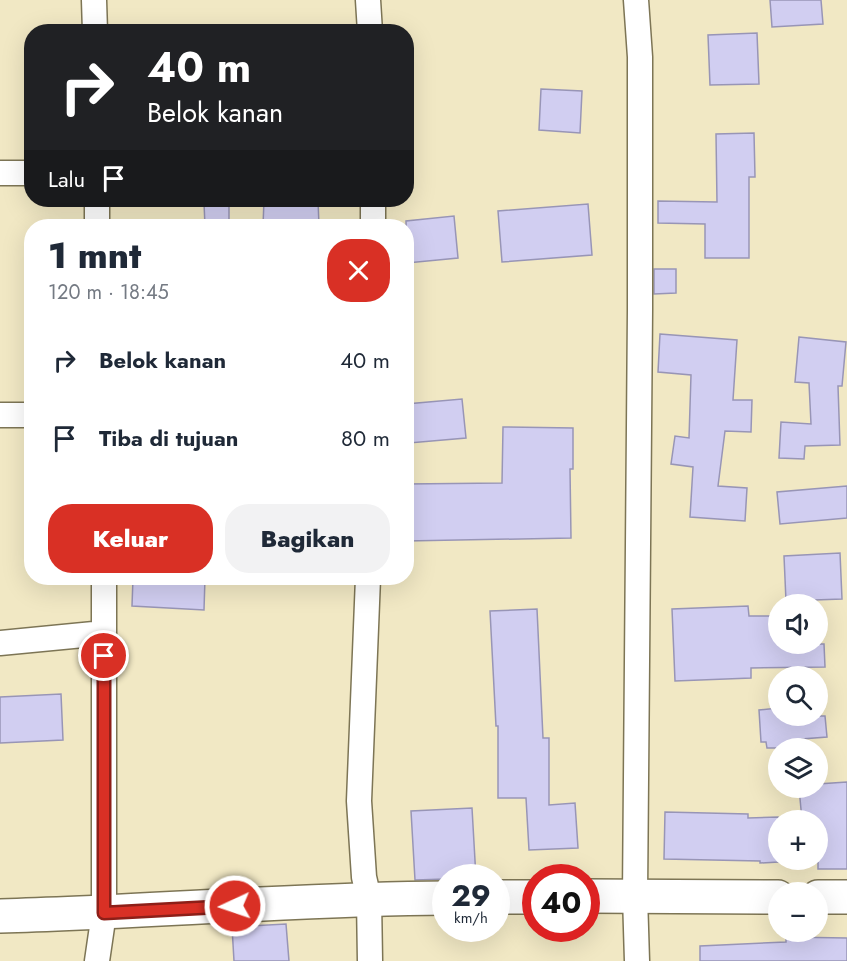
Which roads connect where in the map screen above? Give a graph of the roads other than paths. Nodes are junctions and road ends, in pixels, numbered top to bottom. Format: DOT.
graph roads {
  1 [pos="94,0"];
  2 [pos="368,0"];
  3 [pos="636,0"];
  4 [pos="95,24"];
  5 [pos="370,24"];
  6 [pos="0,173"];
  7 [pos="24,173"];
  8 [pos="0,415"];
  9 [pos="24,415"];
  10 [pos="104,585"];
  11 [pos="368,585"];
  12 [pos="104,633"];
  13 [pos="0,643"];
  14 [pos="635,896"];
  15 [pos="600,897"];
  16 [pos="768,897"];
  17 [pos="828,897"];
  18 [pos="847,897"];
  19 [pos="432,898"];
  20 [pos="369,899"];
  21 [pos="104,913"];
  22 [pos="0,916"];
  23 [pos="97,961"];
  24 [pos="370,961"];
  25 [pos="637,961"];
  1 -- 4 [label="street"];
  2 -- 5 [label="street"];
  3 -- 14 [label="street"];
  6 -- 7 [label="street"];
  8 -- 9 [label="street"];
  10 -- 12 [label="street"];
  11 -- 20 [label="street"];
  12 -- 13 [label="street"];
  12 -- 21 [label="street"];
  14 -- 15 [label="street"];
  14 -- 16 [label="street"];
  14 -- 25 [label="street"];
  17 -- 18 [label="street"];
  19 -- 20 [label="street"];
  20 -- 21 [label="street"];
  20 -- 24 [label="street"];
  21 -- 22 [label="street"];
  21 -- 23 [label="street"];
}
